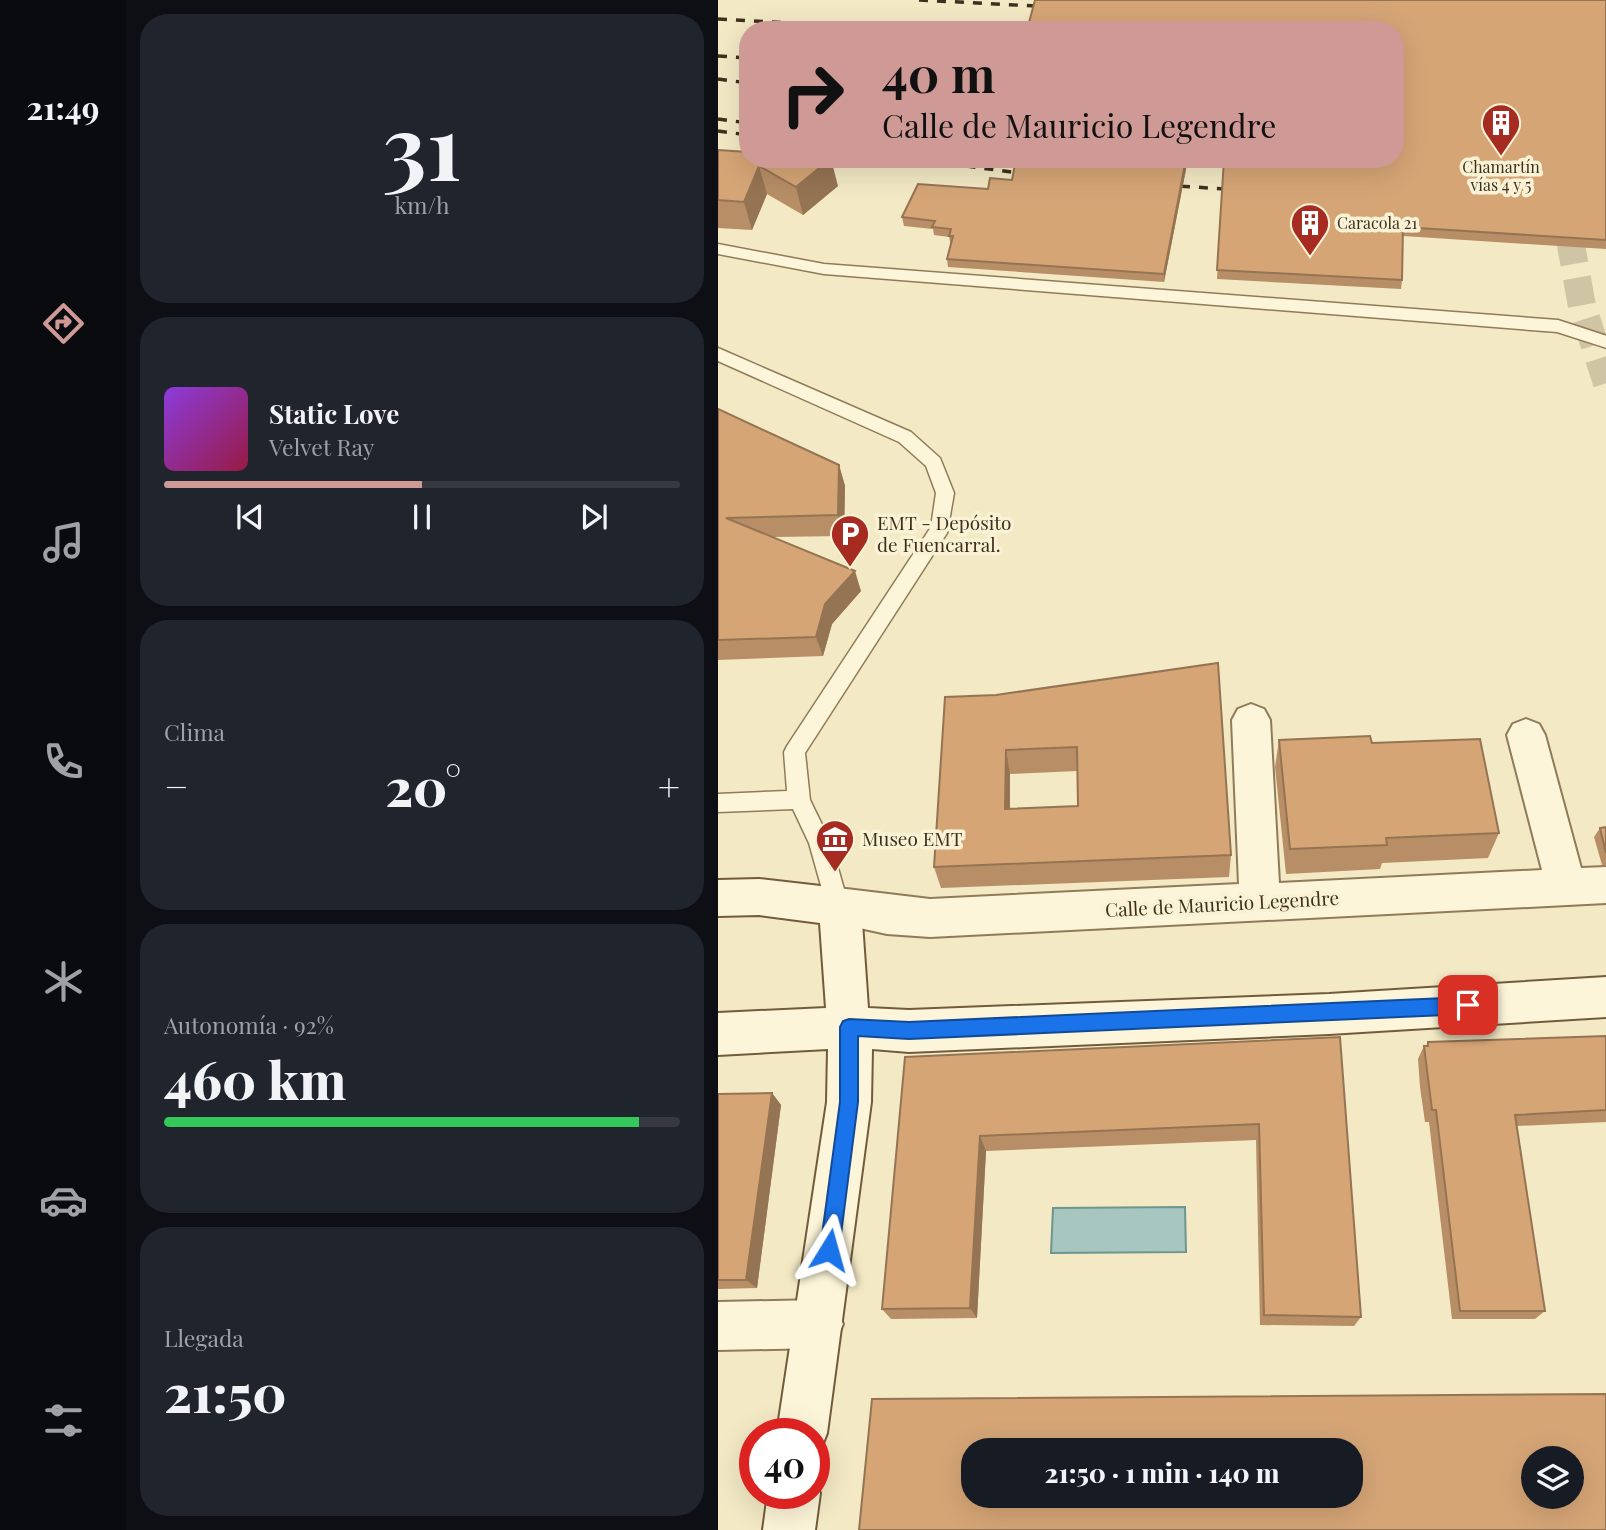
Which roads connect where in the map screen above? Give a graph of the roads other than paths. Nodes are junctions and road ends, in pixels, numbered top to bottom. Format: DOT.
graph roads {
  1 [pos="718,249"];
  2 [pos="1606,342"];
  3 [pos="718,354"];
  4 [pos="1251,720"];
  5 [pos="1526,735"];
  6 [pos="799,800"];
  7 [pos="718,803"];
  8 [pos="1606,885"];
  9 [pos="1566,886"];
  10 [pos="718,898"];
  11 [pos="1260,902"];
  12 [pos="838,906"];
  13 [pos="1606,997"];
  14 [pos="849,1027"];
  15 [pos="718,1034"];
  16 [pos="819,1324"];
  17 [pos="718,1326"];
  18 [pos="804,1418"];
  19 [pos="792,1509"];
  20 [pos="789,1530"];
  1 -- 2 [label="lane"];
  3 -- 6 [label="lane"];
  4 -- 11 [label="street"];
  5 -- 9 [label="street"];
  6 -- 7 [label="lane"];
  6 -- 12 [label="lane"];
  8 -- 9 [label="street, Calle de Mauricio Legendre"];
  9 -- 11 [label="street, Calle de Mauricio Legendre"];
  10 -- 12 [label="street, Calle de Mauricio Legendre"];
  11 -- 12 [label="street, Calle de Mauricio Legendre"];
  12 -- 14 [label="street"];
  13 -- 14 [label="street"];
  14 -- 15 [label="street"];
  14 -- 16 [label="street"];
  16 -- 17 [label="street"];
  16 -- 18 [label="street"];
  19 -- 20 [label="street"];
}
